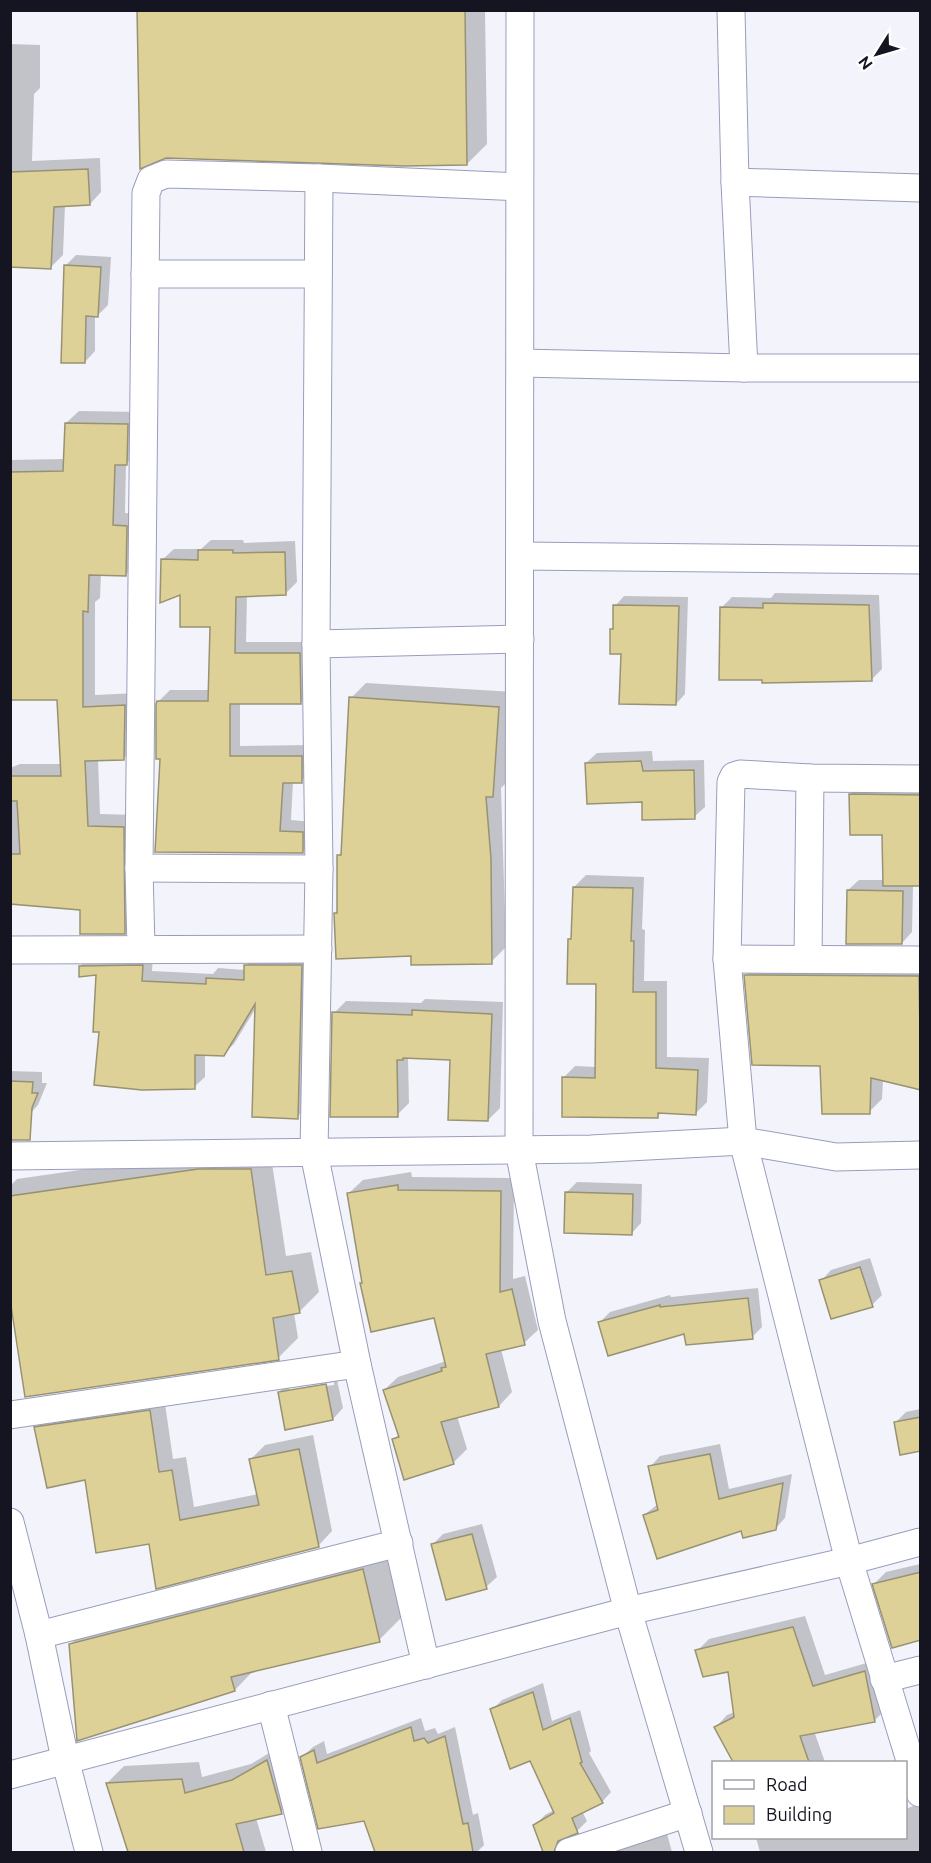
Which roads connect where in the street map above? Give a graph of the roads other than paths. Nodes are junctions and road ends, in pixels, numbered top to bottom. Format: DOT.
graph roads {
  1 [pos="520,10"];
  2 [pos="731,10"];
  3 [pos="319,178"];
  4 [pos="735,182"];
  5 [pos="519,187"];
  6 [pos="921,188"];
  7 [pos="145,274"];
  8 [pos="318,274"];
  9 [pos="521,363"];
  10 [pos="744,368"];
  11 [pos="921,368"];
  12 [pos="520,556"];
  13 [pos="921,561"];
  14 [pos="520,639"];
  15 [pos="316,644"];
  16 [pos="810,778"];
  17 [pos="921,780"];
  18 [pos="140,868"];
  19 [pos="319,869"];
  20 [pos="141,948"];
  21 [pos="318,949"];
  22 [pos="10,950"];
  23 [pos="727,959"];
  24 [pos="808,959"];
  25 [pos="921,960"];
  26 [pos="743,1141"];
  27 [pos="519,1150"];
  28 [pos="314,1153"];
  29 [pos="921,1155"];
  30 [pos="10,1156"];
  31 [pos="357,1364"];
  32 [pos="10,1415"];
  33 [pos="10,1522"];
  34 [pos="921,1542"];
  35 [pos="399,1543"];
  36 [pos="849,1561"];
  37 [pos="15,1566"];
  38 [pos="628,1611"];
  39 [pos="39,1635"];
  40 [pos="426,1665"];
  41 [pos="921,1671"];
  42 [pos="884,1679"];
  43 [pos="271,1705"];
  44 [pos="65,1759"];
  45 [pos="10,1775"];
  46 [pos="920,1787"];
  47 [pos="688,1813"];
  48 [pos="89,1852"];
  49 [pos="308,1852"];
  50 [pos="569,1852"];
  51 [pos="699,1852"];
  1 -- 5 [label="street"];
  2 -- 4 [label="street"];
  3 -- 5 [label="street"];
  3 -- 7 [label="street"];
  3 -- 8 [label="street"];
  4 -- 6 [label="street"];
  4 -- 10 [label="street"];
  5 -- 9 [label="street"];
  7 -- 8 [label="street"];
  7 -- 18 [label="street"];
  8 -- 15 [label="street"];
  9 -- 10 [label="street"];
  9 -- 12 [label="street"];
  10 -- 11 [label="street"];
  12 -- 13 [label="street"];
  12 -- 14 [label="street"];
  14 -- 15 [label="street"];
  14 -- 27 [label="street"];
  15 -- 19 [label="street"];
  16 -- 17 [label="street"];
  16 -- 23 [label="street"];
  16 -- 24 [label="street"];
  18 -- 19 [label="street"];
  18 -- 20 [label="street"];
  19 -- 21 [label="street"];
  20 -- 21 [label="street"];
  20 -- 22 [label="street"];
  21 -- 28 [label="street"];
  23 -- 24 [label="street"];
  23 -- 26 [label="street"];
  24 -- 25 [label="street"];
  26 -- 27 [label="street"];
  26 -- 29 [label="street"];
  26 -- 36 [label="street"];
  27 -- 28 [label="street"];
  27 -- 38 [label="street"];
  28 -- 30 [label="street"];
  28 -- 31 [label="street"];
  31 -- 32 [label="street"];
  31 -- 35 [label="street"];
  33 -- 37 [label="street"];
  34 -- 36 [label="street"];
  35 -- 39 [label="street"];
  35 -- 40 [label="street"];
  36 -- 38 [label="street"];
  36 -- 42 [label="street"];
  37 -- 39 [label="street"];
  38 -- 40 [label="street"];
  38 -- 47 [label="street"];
  39 -- 44 [label="street"];
  40 -- 43 [label="street"];
  41 -- 42 [label="street"];
  42 -- 46 [label="street"];
  43 -- 44 [label="street"];
  43 -- 49 [label="street"];
  44 -- 45 [label="street"];
  44 -- 48 [label="street"];
  47 -- 50 [label="street"];
  47 -- 51 [label="street"];
}
